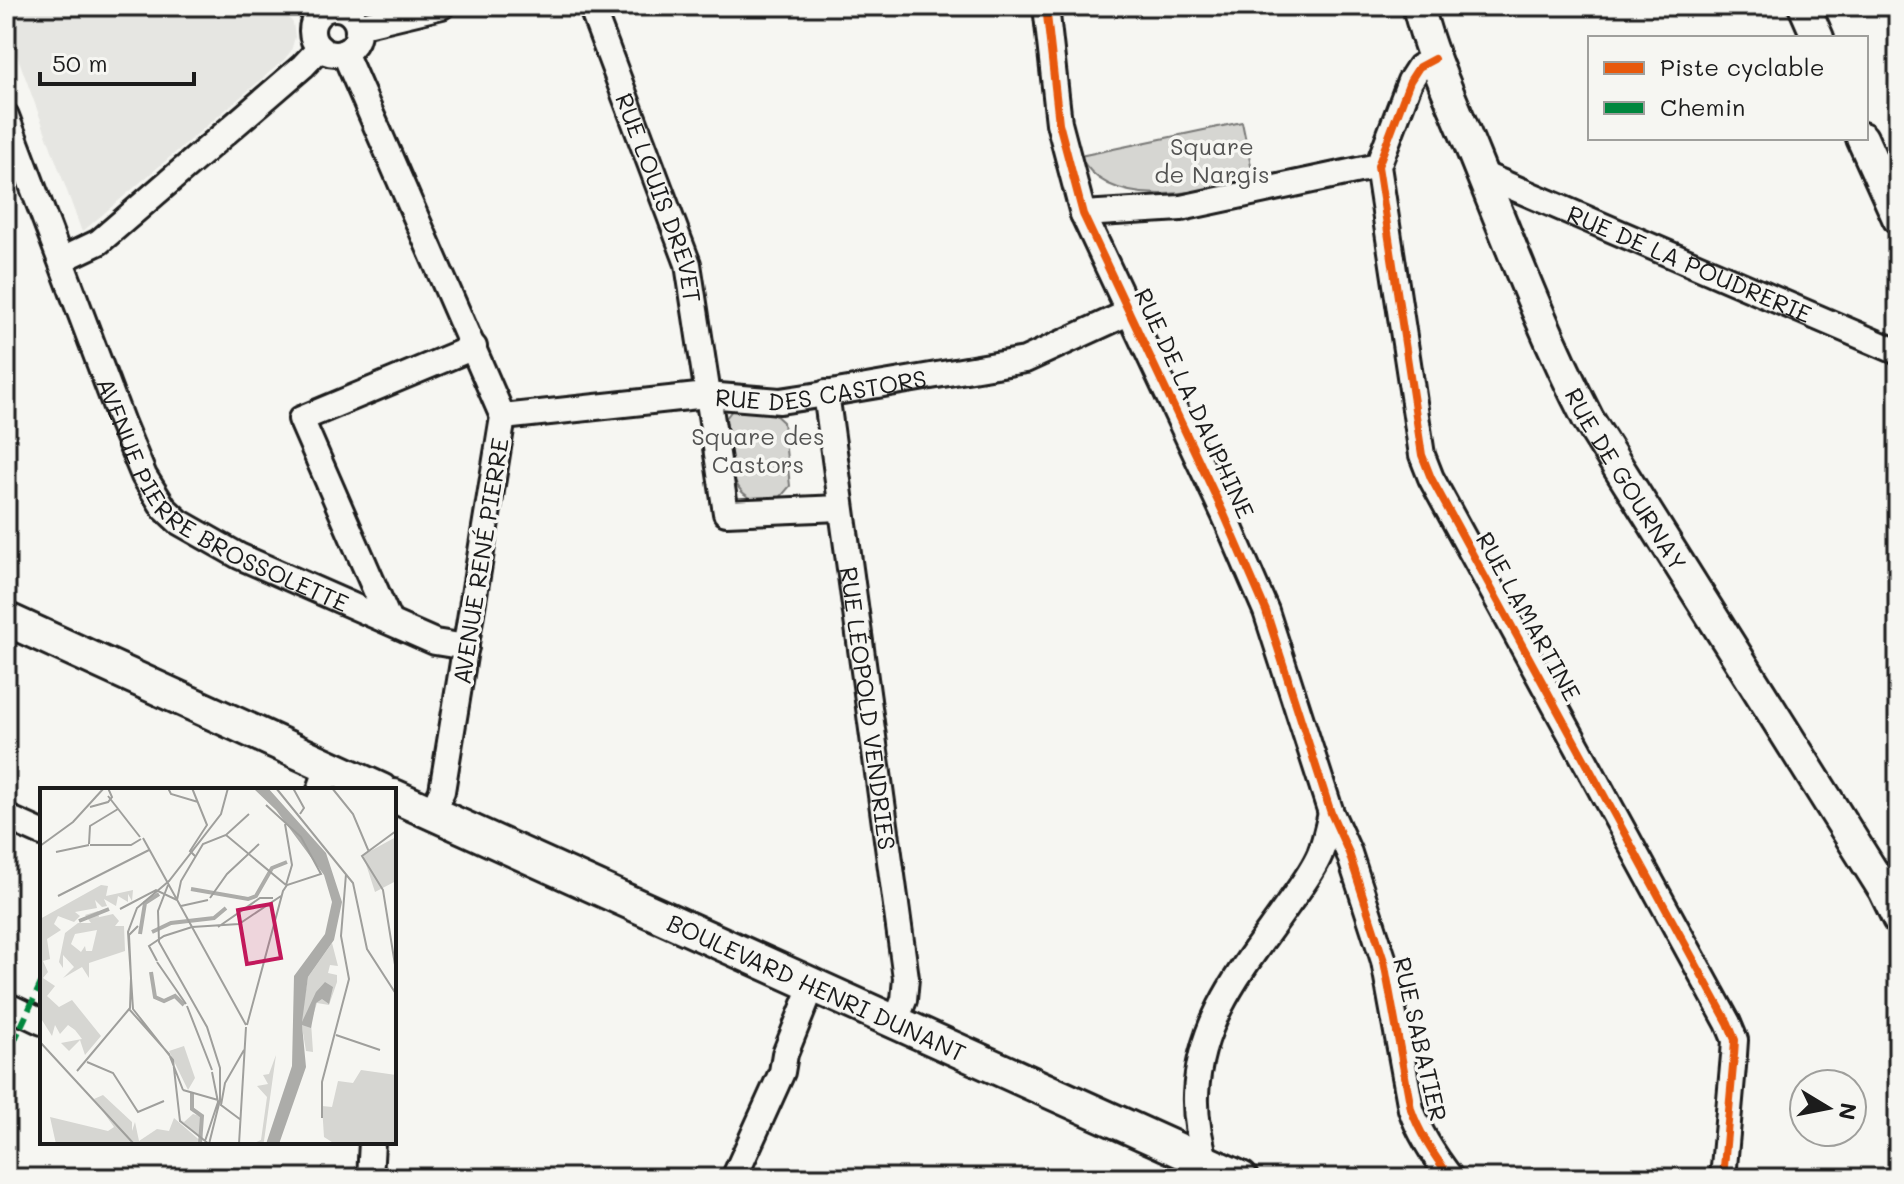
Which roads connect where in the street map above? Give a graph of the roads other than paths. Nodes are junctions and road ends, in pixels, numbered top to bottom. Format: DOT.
graph roads {
  1 [pos="442,6"];
  2 [pos="591,6"];
  3 [pos="1046,6"];
  4 [pos="1418,6"];
  5 [pos="1804,6"];
  6 [pos="314,10"];
  7 [pos="358,26"];
  8 [pos="1817,36"];
  9 [pos="320,48"];
  10 [pos="344,52"];
  11 [pos="1434,59"];
  12 [pos="6,116"];
  13 [pos="1863,140"];
  14 [pos="1378,166"];
  15 [pos="1482,174"];
  16 [pos="1083,214"];
  17 [pos="1898,218"];
  18 [pos="61,260"];
  19 [pos="1130,312"];
  20 [pos="474,347"];
  21 [pos="1898,352"];
  22 [pos="826,393"];
  23 [pos="707,395"];
  24 [pos="503,417"];
  25 [pos="840,508"];
  26 [pos="6,619"];
  27 [pos="389,621"];
  28 [pos="466,647"];
  29 [pos="324,779"];
  30 [pos="371,788"];
  31 [pos="396,797"];
  32 [pos="432,812"];
  33 [pos="1331,813"];
  34 [pos="6,817"];
  35 [pos="40,832"];
  36 [pos="1898,919"];
  37 [pos="813,984"];
  38 [pos="6,1005"];
  39 [pos="896,1020"];
  40 [pos="40,1021"];
  41 [pos="372,1144"];
  42 [pos="1207,1170"];
  43 [pos="370,1178"];
  44 [pos="734,1178"];
  45 [pos="1241,1178"];
  46 [pos="1451,1178"];
  47 [pos="1723,1178"];
  1 -- 7 [label="street"];
  2 -- 23 [label="street, RUE LOUIS DREVET"];
  3 -- 16 [label="street, RUE DE LA DAUPHINE"];
  4 -- 11 [label="street, RUE DE GOURNAY"];
  5 -- 8 [label="street"];
  6 -- 7 [label="street"];
  6 -- 9 [label="street"];
  7 -- 10 [label="street"];
  9 -- 10 [label="street"];
  9 -- 18 [label="street"];
  10 -- 20 [label="street, AVENUE RENÉ PIERRE"];
  11 -- 14 [label="street, RUE LAMARTINE"];
  11 -- 15 [label="street, RUE DE GOURNAY"];
  12 -- 18 [label="street, AVENUE PIERRE BROSSOLETTE"];
  13 -- 17 [label="street"];
  14 -- 16 [label="street"];
  14 -- 47 [label="street, RUE LAMARTINE"];
  15 -- 21 [label="street, RUE DE LA POUDRERIE"];
  15 -- 36 [label="street, RUE DE GOURNAY"];
  16 -- 19 [label="street, RUE DE LA DAUPHINE"];
  18 -- 27 [label="street, AVENUE PIERRE BROSSOLETTE"];
  19 -- 22 [label="street, RUE DES CASTORS"];
  19 -- 33 [label="street, RUE DE LA DAUPHINE"];
  20 -- 24 [label="street, AVENUE RENÉ PIERRE"];
  20 -- 27 [label="street"];
  22 -- 23 [label="street, RUE DES CASTORS"];
  22 -- 25 [label="street, RUE LÉOPOLD VENDRIES"];
  23 -- 24 [label="street, RUE DES CASTORS"];
  23 -- 25 [label="street, RUE LOUIS DREVET"];
  24 -- 28 [label="street, AVENUE RENÉ PIERRE"];
  25 -- 39 [label="street, RUE LÉOPOLD VENDRIES"];
  26 -- 29 [label="main road"];
  27 -- 28 [label="street, AVENUE PIERRE BROSSOLETTE"];
  28 -- 32 [label="street, AVENUE RENÉ PIERRE"];
  29 -- 30 [label="main road"];
  31 -- 32 [label="main road, BOULEVARD HENRI DUNANT"];
  32 -- 37 [label="main road, BOULEVARD HENRI DUNANT"];
  33 -- 42 [label="street"];
  33 -- 46 [label="street, RUE SABATIER"];
  34 -- 35 [label="street"];
  37 -- 39 [label="main road, BOULEVARD HENRI DUNANT"];
  37 -- 44 [label="street"];
  38 -- 40 [label="street"];
  39 -- 42 [label="main road, BOULEVARD HENRI DUNANT"];
  41 -- 43 [label="street"];
  42 -- 45 [label="main road, BOULEVARD HENRI DUNANT"];
}
